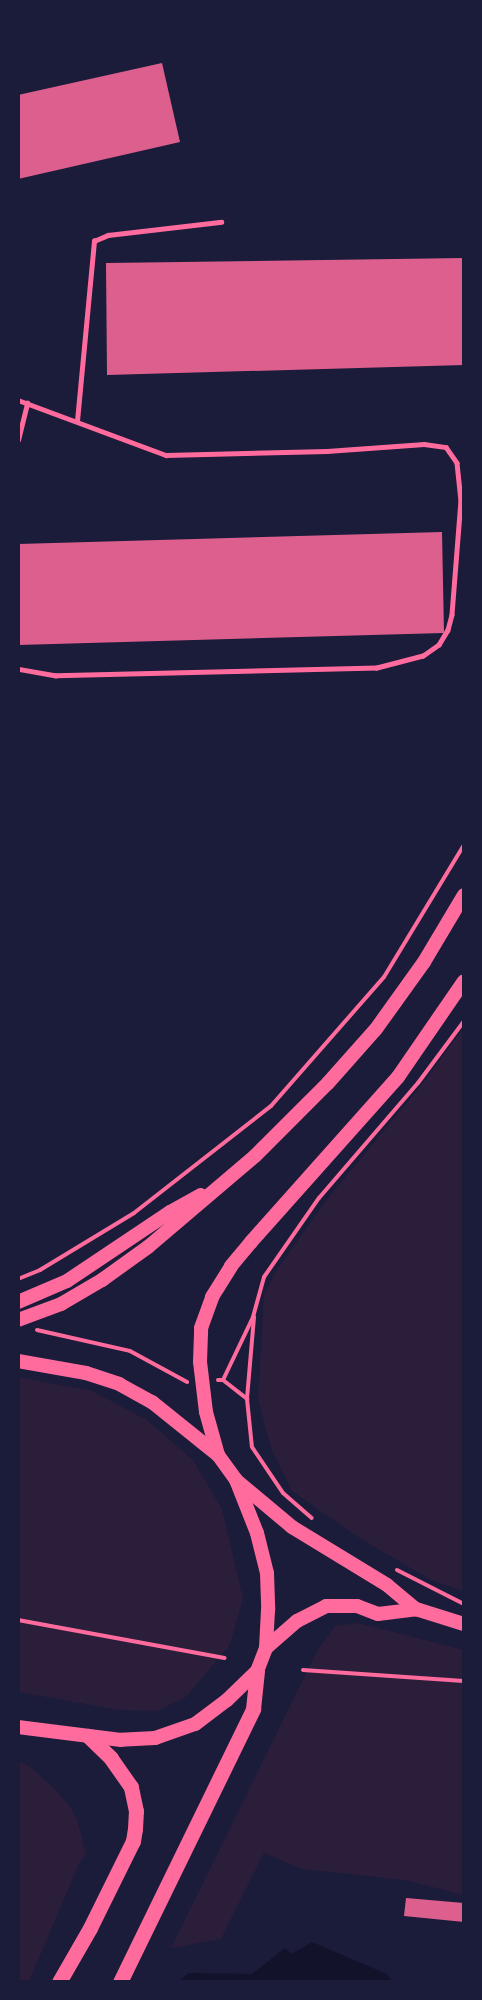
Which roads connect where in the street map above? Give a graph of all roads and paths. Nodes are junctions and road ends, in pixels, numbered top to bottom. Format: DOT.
graph roads {
  1 [pos="221,222"];
  2 [pos="18,400"];
  3 [pos="27,403"];
  4 [pos="77,421"];
  5 [pos="18,440"];
  6 [pos="18,669"];
  7 [pos="464,845"];
  8 [pos="464,895"];
  9 [pos="464,981"];
  10 [pos="464,1021"];
  11 [pos="226,1181"];
  12 [pos="18,1279"];
  13 [pos="18,1302"];
  14 [pos="254,1314"];
  15 [pos="21,1319"];
  16 [pos="18,1361"];
  17 [pos="222,1380"];
  18 [pos="202,1382"];
  19 [pos="247,1400"];
  20 [pos="218,1455"];
  21 [pos="236,1479"];
  22 [pos="314,1521"];
  23 [pos="391,1567"];
  24 [pos="464,1604"];
  25 [pos="416,1609"];
  26 [pos="18,1620"];
  27 [pos="464,1624"];
  28 [pos="266,1648"];
  29 [pos="225,1658"];
  30 [pos="303,1670"];
  31 [pos="257,1671"];
  32 [pos="464,1681"];
  33 [pos="18,1727"];
  34 [pos="88,1736"];
  35 [pos="59,1982"];
  36 [pos="120,1982"];
  1 -- 4 [label="lane"];
  2 -- 3 [label="lane"];
  3 -- 4 [label="lane"];
  3 -- 5 [label="lane"];
  4 -- 6 [label="lane"];
  7 -- 12 [label="path"];
  8 -- 11 [label="main road"];
  9 -- 18 [label="main road"];
  10 -- 14 [label="path"];
  11 -- 13 [label="main road"];
  11 -- 15 [label="main road"];
  14 -- 17 [label="path"];
  14 -- 19 [label="path"];
  15 -- 18 [label="path"];
  16 -- 20 [label="main road"];
  17 -- 18 [label="path"];
  17 -- 19 [label="path"];
  18 -- 20 [label="main road"];
  19 -- 22 [label="path"];
  20 -- 21 [label="main road"];
  21 -- 25 [label="main road"];
  21 -- 28 [label="main road"];
  23 -- 24 [label="path"];
  25 -- 27 [label="main road"];
  25 -- 28 [label="main road"];
  26 -- 29 [label="path"];
  28 -- 31 [label="main road"];
  30 -- 32 [label="path"];
  31 -- 34 [label="main road"];
  31 -- 36 [label="highway"];
  33 -- 34 [label="main road"];
  34 -- 35 [label="highway"];
}
